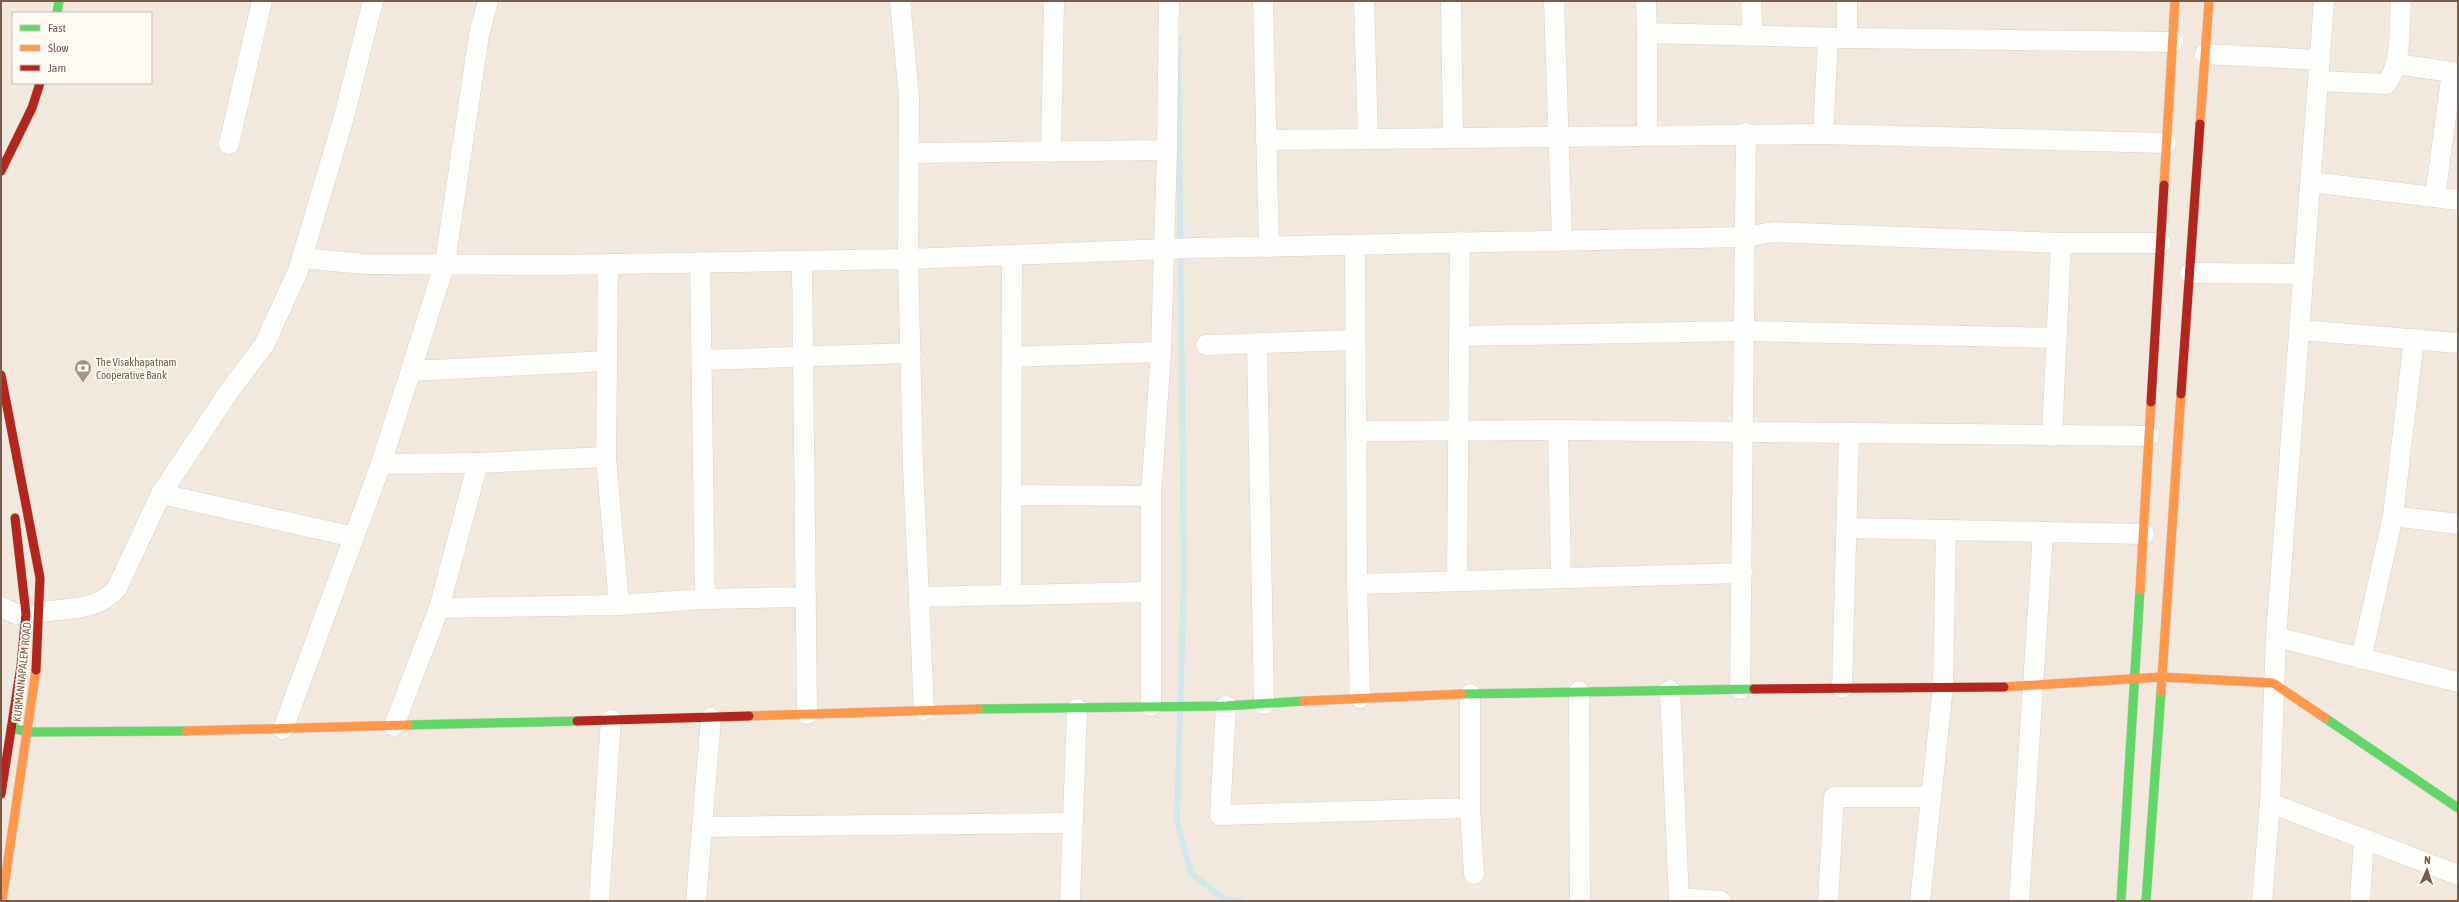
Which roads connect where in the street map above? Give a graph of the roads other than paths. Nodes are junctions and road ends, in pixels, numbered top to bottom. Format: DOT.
graph roads {
  1 [pos="59,1"];
  2 [pos="262,1"];
  3 [pos="374,1"];
  4 [pos="488,1"];
  5 [pos="900,1"];
  6 [pos="1054,1"];
  7 [pos="1169,1"];
  8 [pos="1263,1"];
  9 [pos="1364,1"];
  10 [pos="1451,1"];
  11 [pos="1554,1"];
  12 [pos="1646,1"];
  13 [pos="1751,1"];
  14 [pos="1847,1"];
  15 [pos="2175,1"];
  16 [pos="2209,1"];
  17 [pos="2324,1"];
  18 [pos="2401,1"];
  19 [pos="57,12"];
  20 [pos="1647,33"];
  21 [pos="1752,36"];
  22 [pos="1837,38"];
  23 [pos="2172,42"];
  24 [pos="2205,54"];
  25 [pos="2320,60"];
  26 [pos="2396,64"];
  27 [pos="2455,72"];
  28 [pos="2318,81"];
  29 [pos="40,84"];
  30 [pos="1746,133"];
  31 [pos="1647,134"];
  32 [pos="1823,134"];
  33 [pos="1559,137"];
  34 [pos="1453,138"];
  35 [pos="1368,139"];
  36 [pos="1266,140"];
  37 [pos="2166,143"];
  38 [pos="229,144"];
  39 [pos="1167,150"];
  40 [pos="1051,152"];
  41 [pos="909,153"];
  42 [pos="1,172"];
  43 [pos="2311,182"];
  44 [pos="2435,196"];
  45 [pos="2458,200"];
  46 [pos="1745,237"];
  47 [pos="1562,240"];
  48 [pos="1460,242"];
  49 [pos="2061,243"];
  50 [pos="2161,243"];
  51 [pos="1355,245"];
  52 [pos="1269,247"];
  53 [pos="1168,249"];
  54 [pos="1012,255"];
  55 [pos="302,258"];
  56 [pos="908,259"];
  57 [pos="802,261"];
  58 [pos="700,262"];
  59 [pos="446,263"];
  60 [pos="608,264"];
  61 [pos="2190,273"];
  62 [pos="2304,274"];
  63 [pos="2300,330"];
  64 [pos="1745,332"];
  65 [pos="1460,336"];
  66 [pos="2056,338"];
  67 [pos="2414,338"];
  68 [pos="1356,340"];
  69 [pos="1257,343"];
  70 [pos="2458,343"];
  71 [pos="1206,345"];
  72 [pos="1161,352"];
  73 [pos="911,353"];
  74 [pos="802,356"];
  75 [pos="1012,356"];
  76 [pos="703,360"];
  77 [pos="607,361"];
  78 [pos="411,371"];
  79 [pos="1,375"];
  80 [pos="1558,430"];
  81 [pos="1356,431"];
  82 [pos="1459,431"];
  83 [pos="1744,432"];
  84 [pos="1848,433"];
  85 [pos="2052,436"];
  86 [pos="2148,436"];
  87 [pos="606,458"];
  88 [pos="478,463"];
  89 [pos="381,464"];
  90 [pos="161,494"];
  91 [pos="1011,495"];
  92 [pos="1151,496"];
  93 [pos="12,506"];
  94 [pos="2393,516"];
  95 [pos="2458,524"];
  96 [pos="1846,528"];
  97 [pos="1946,530"];
  98 [pos="2043,532"];
  99 [pos="2144,534"];
  100 [pos="354,537"];
  101 [pos="1742,573"];
  102 [pos="1561,578"];
  103 [pos="1457,581"];
  104 [pos="1357,584"];
  105 [pos="1151,592"];
  106 [pos="1011,594"];
  107 [pos="806,597"];
  108 [pos="919,597"];
  109 [pos="704,599"];
  110 [pos="619,605"];
  111 [pos="1,607"];
  112 [pos="439,608"];
  113 [pos="33,613"];
  114 [pos="2276,637"];
  115 [pos="2361,659"];
  116 [pos="2161,677"];
  117 [pos="2136,679"];
  118 [pos="2458,682"];
  119 [pos="2273,683"];
  120 [pos="2034,686"];
  121 [pos="1943,687"];
  122 [pos="1842,688"];
  123 [pos="1740,689"];
  124 [pos="1670,690"];
  125 [pos="1579,691"];
  126 [pos="1470,694"];
  127 [pos="1360,698"];
  128 [pos="1264,704"];
  129 [pos="1161,706"];
  130 [pos="1226,706"];
  131 [pos="1077,709"];
  132 [pos="924,710"];
  133 [pos="807,714"];
  134 [pos="711,718"];
  135 [pos="611,720"];
  136 [pos="394,726"];
  137 [pos="11,728"];
  138 [pos="283,729"];
  139 [pos="28,732"];
  140 [pos="1,794"];
  141 [pos="1931,797"];
  142 [pos="2270,803"];
  143 [pos="1470,808"];
  144 [pos="2458,808"];
  145 [pos="1073,823"];
  146 [pos="702,827"];
  147 [pos="2364,839"];
  148 [pos="1474,874"];
  149 [pos="2458,875"];
  150 [pos="1679,900"];
  151 [pos="2,901"];
  152 [pos="599,901"];
  153 [pos="696,901"];
  154 [pos="1070,901"];
  155 [pos="1580,901"];
  156 [pos="1721,901"];
  157 [pos="1828,901"];
  158 [pos="1920,901"];
  159 [pos="2019,901"];
  160 [pos="2121,901"];
  161 [pos="2146,901"];
  162 [pos="2262,901"];
  163 [pos="2360,901"];
  1 -- 19 [label="street"];
  2 -- 38 [label="street"];
  3 -- 55 [label="street"];
  4 -- 59 [label="street"];
  5 -- 41 [label="street"];
  6 -- 40 [label="street"];
  7 -- 39 [label="street"];
  8 -- 36 [label="street"];
  9 -- 35 [label="street"];
  10 -- 34 [label="street"];
  11 -- 33 [label="street"];
  12 -- 20 [label="street"];
  13 -- 21 [label="street"];
  14 -- 22 [label="street"];
  15 -- 23 [label="street"];
  16 -- 24 [label="street"];
  17 -- 25 [label="street"];
  18 -- 26 [label="street"];
  20 -- 21 [label="street"];
  20 -- 31 [label="street"];
  21 -- 22 [label="street"];
  22 -- 23 [label="street"];
  22 -- 32 [label="street"];
  23 -- 37 [label="street"];
  24 -- 25 [label="street"];
  24 -- 61 [label="street"];
  25 -- 28 [label="street"];
  26 -- 27 [label="street"];
  26 -- 28 [label="street"];
  27 -- 44 [label="street"];
  28 -- 43 [label="street"];
  29 -- 42 [label="street"];
  30 -- 31 [label="street"];
  30 -- 32 [label="street"];
  30 -- 46 [label="street"];
  31 -- 33 [label="street"];
  32 -- 37 [label="street"];
  33 -- 34 [label="street"];
  33 -- 47 [label="street"];
  34 -- 35 [label="street"];
  35 -- 36 [label="street"];
  36 -- 52 [label="street"];
  37 -- 50 [label="street"];
  39 -- 40 [label="street"];
  39 -- 53 [label="street"];
  40 -- 41 [label="street"];
  41 -- 56 [label="street"];
  43 -- 44 [label="street"];
  43 -- 62 [label="street"];
  44 -- 45 [label="street"];
  46 -- 47 [label="street"];
  46 -- 49 [label="street"];
  46 -- 64 [label="street"];
  47 -- 48 [label="street"];
  48 -- 51 [label="street"];
  48 -- 65 [label="street"];
  49 -- 50 [label="street"];
  49 -- 66 [label="street"];
  50 -- 86 [label="street"];
  51 -- 52 [label="street"];
  51 -- 68 [label="street"];
  52 -- 53 [label="street"];
  53 -- 54 [label="street"];
  53 -- 72 [label="street"];
  54 -- 56 [label="street"];
  54 -- 75 [label="street"];
  55 -- 59 [label="street"];
  55 -- 90 [label="street"];
  56 -- 57 [label="street"];
  56 -- 73 [label="street"];
  57 -- 58 [label="street"];
  57 -- 74 [label="street"];
  58 -- 60 [label="street"];
  58 -- 76 [label="street"];
  59 -- 60 [label="street"];
  59 -- 78 [label="street"];
  60 -- 77 [label="street"];
  61 -- 62 [label="street"];
  61 -- 116 [label="street"];
  62 -- 63 [label="street"];
  63 -- 67 [label="street"];
  63 -- 114 [label="street"];
  64 -- 65 [label="street"];
  64 -- 66 [label="street"];
  64 -- 83 [label="street"];
  65 -- 82 [label="street"];
  66 -- 85 [label="street"];
  67 -- 70 [label="street"];
  67 -- 94 [label="street"];
  68 -- 69 [label="street"];
  68 -- 81 [label="street"];
  69 -- 71 [label="street"];
  69 -- 128 [label="street"];
  72 -- 75 [label="street"];
  72 -- 92 [label="street"];
  73 -- 74 [label="street"];
  73 -- 108 [label="street"];
  74 -- 76 [label="street"];
  74 -- 107 [label="street"];
  75 -- 91 [label="street"];
  76 -- 109 [label="street"];
  77 -- 78 [label="street"];
  77 -- 87 [label="street"];
  78 -- 89 [label="street"];
  79 -- 113 [label="street, KURMANNAPALEM ROAD"];
  80 -- 82 [label="street"];
  80 -- 83 [label="street"];
  80 -- 102 [label="street"];
  81 -- 82 [label="street"];
  81 -- 104 [label="street"];
  82 -- 103 [label="street"];
  83 -- 84 [label="street"];
  83 -- 101 [label="street"];
  84 -- 85 [label="street"];
  84 -- 96 [label="street"];
  85 -- 86 [label="street"];
  86 -- 99 [label="street"];
  87 -- 88 [label="street"];
  87 -- 110 [label="street"];
  88 -- 89 [label="street"];
  88 -- 112 [label="street"];
  89 -- 100 [label="street"];
  90 -- 100 [label="street"];
  90 -- 113 [label="street"];
  91 -- 92 [label="street"];
  91 -- 106 [label="street"];
  92 -- 105 [label="street"];
  93 -- 113 [label="street"];
  94 -- 95 [label="street"];
  94 -- 115 [label="street"];
  96 -- 97 [label="street"];
  96 -- 122 [label="street"];
  97 -- 98 [label="street"];
  97 -- 121 [label="street"];
  98 -- 99 [label="street"];
  98 -- 120 [label="street"];
  99 -- 117 [label="street"];
  100 -- 138 [label="street"];
  101 -- 102 [label="street"];
  101 -- 123 [label="street"];
  102 -- 103 [label="street"];
  103 -- 104 [label="street"];
  104 -- 127 [label="street"];
  105 -- 106 [label="street"];
  105 -- 129 [label="street"];
  106 -- 108 [label="street"];
  107 -- 109 [label="street"];
  107 -- 133 [label="street"];
  108 -- 132 [label="street"];
  109 -- 110 [label="street"];
  110 -- 112 [label="street"];
  111 -- 113 [label="street"];
  112 -- 136 [label="street"];
  113 -- 137 [label="street"];
  113 -- 139 [label="street, KURMANNAPALEM ROAD"];
  114 -- 115 [label="street"];
  114 -- 119 [label="street"];
  115 -- 118 [label="street"];
  116 -- 117 [label="street"];
  116 -- 119 [label="street"];
  116 -- 161 [label="street"];
  117 -- 120 [label="street"];
  117 -- 160 [label="street"];
  119 -- 142 [label="street"];
  119 -- 144 [label="street"];
  120 -- 121 [label="street"];
  120 -- 159 [label="street"];
  121 -- 122 [label="street"];
  121 -- 141 [label="street"];
  122 -- 123 [label="street"];
  123 -- 124 [label="street"];
  124 -- 125 [label="street"];
  124 -- 150 [label="street"];
  125 -- 126 [label="street"];
  125 -- 155 [label="street"];
  126 -- 127 [label="street"];
  126 -- 143 [label="street"];
  127 -- 128 [label="street"];
  128 -- 130 [label="street"];
  129 -- 130 [label="street"];
  129 -- 131 [label="street"];
  130 -- 143 [label="street"];
  131 -- 132 [label="street"];
  131 -- 145 [label="street"];
  132 -- 133 [label="street"];
  133 -- 134 [label="street"];
  134 -- 135 [label="street"];
  134 -- 146 [label="street"];
  135 -- 136 [label="street"];
  135 -- 152 [label="street"];
  136 -- 138 [label="street"];
  137 -- 139 [label="street"];
  137 -- 140 [label="street"];
  138 -- 139 [label="street"];
  139 -- 151 [label="street, KURMANNAPALEM ROAD"];
  141 -- 157 [label="street"];
  141 -- 158 [label="street"];
  142 -- 147 [label="street"];
  142 -- 162 [label="street"];
  143 -- 148 [label="street"];
  145 -- 146 [label="street"];
  145 -- 154 [label="street"];
  146 -- 153 [label="street"];
  147 -- 149 [label="street"];
  147 -- 163 [label="street"];
  150 -- 156 [label="street"];
}
